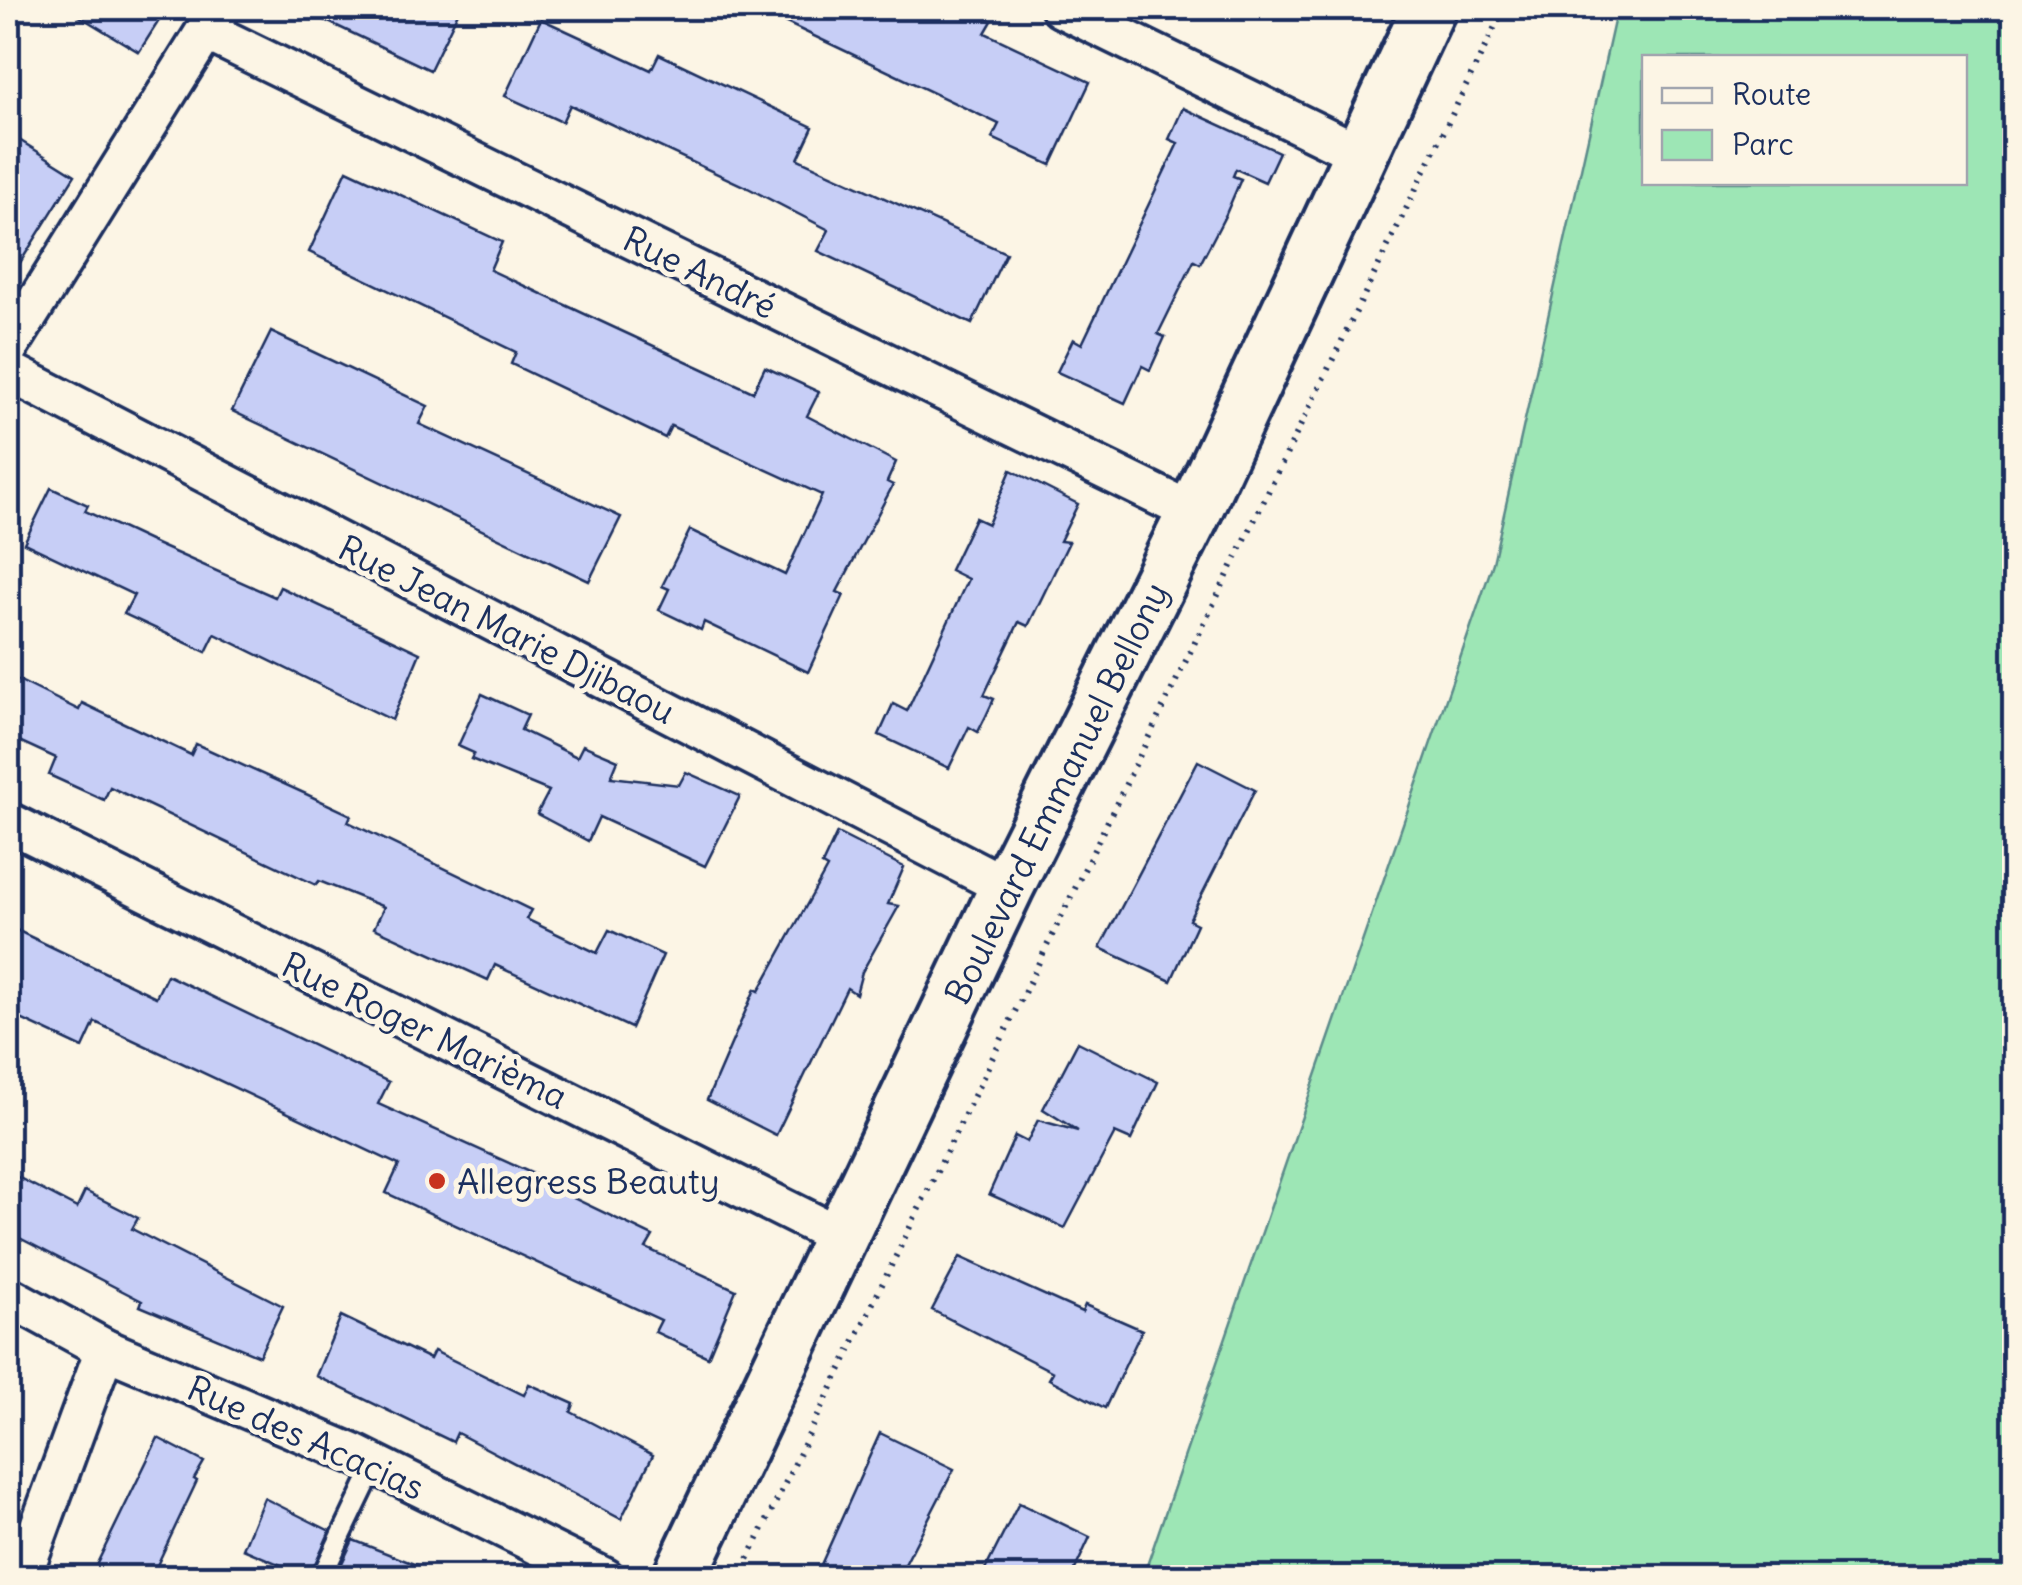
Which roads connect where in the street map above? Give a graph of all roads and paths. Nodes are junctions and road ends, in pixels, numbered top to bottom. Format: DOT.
graph roads {
  1 [pos="1061,8"];
  2 [pos="1429,8"];
  3 [pos="1504,8"];
  4 [pos="213,19"];
  5 [pos="1360,154"];
  6 [pos="8,348"];
  7 [pos="8,371"];
  8 [pos="1194,512"];
  9 [pos="8,822"];
  10 [pos="1007,887"];
  11 [pos="842,1238"];
  12 [pos="8,1296"];
  13 [pos="105,1348"];
  14 [pos="374,1464"];
  15 [pos="21,1578"];
  16 [pos="321,1578"];
  17 [pos="605,1578"];
  18 [pos="678,1578"];
  19 [pos="739,1578"];
  1 -- 5 [label="street"];
  2 -- 5 [label="street, Boulevard Emmanuel Bellony"];
  3 -- 19 [label="path"];
  4 -- 6 [label="street"];
  4 -- 8 [label="street, Rue André"];
  5 -- 8 [label="street, Boulevard Emmanuel Bellony"];
  7 -- 10 [label="street, Rue Jean Marie Djibaou"];
  8 -- 10 [label="street, Boulevard Emmanuel Bellony"];
  9 -- 11 [label="street, Rue Roger Marièma"];
  10 -- 11 [label="street, Boulevard Emmanuel Bellony"];
  11 -- 18 [label="street, Boulevard Emmanuel Bellony"];
  12 -- 13 [label="street, Rue des Acacias"];
  13 -- 14 [label="street, Rue des Acacias"];
  13 -- 15 [label="street"];
  14 -- 16 [label="lane"];
  14 -- 17 [label="street, Rue des Acacias"];
}
